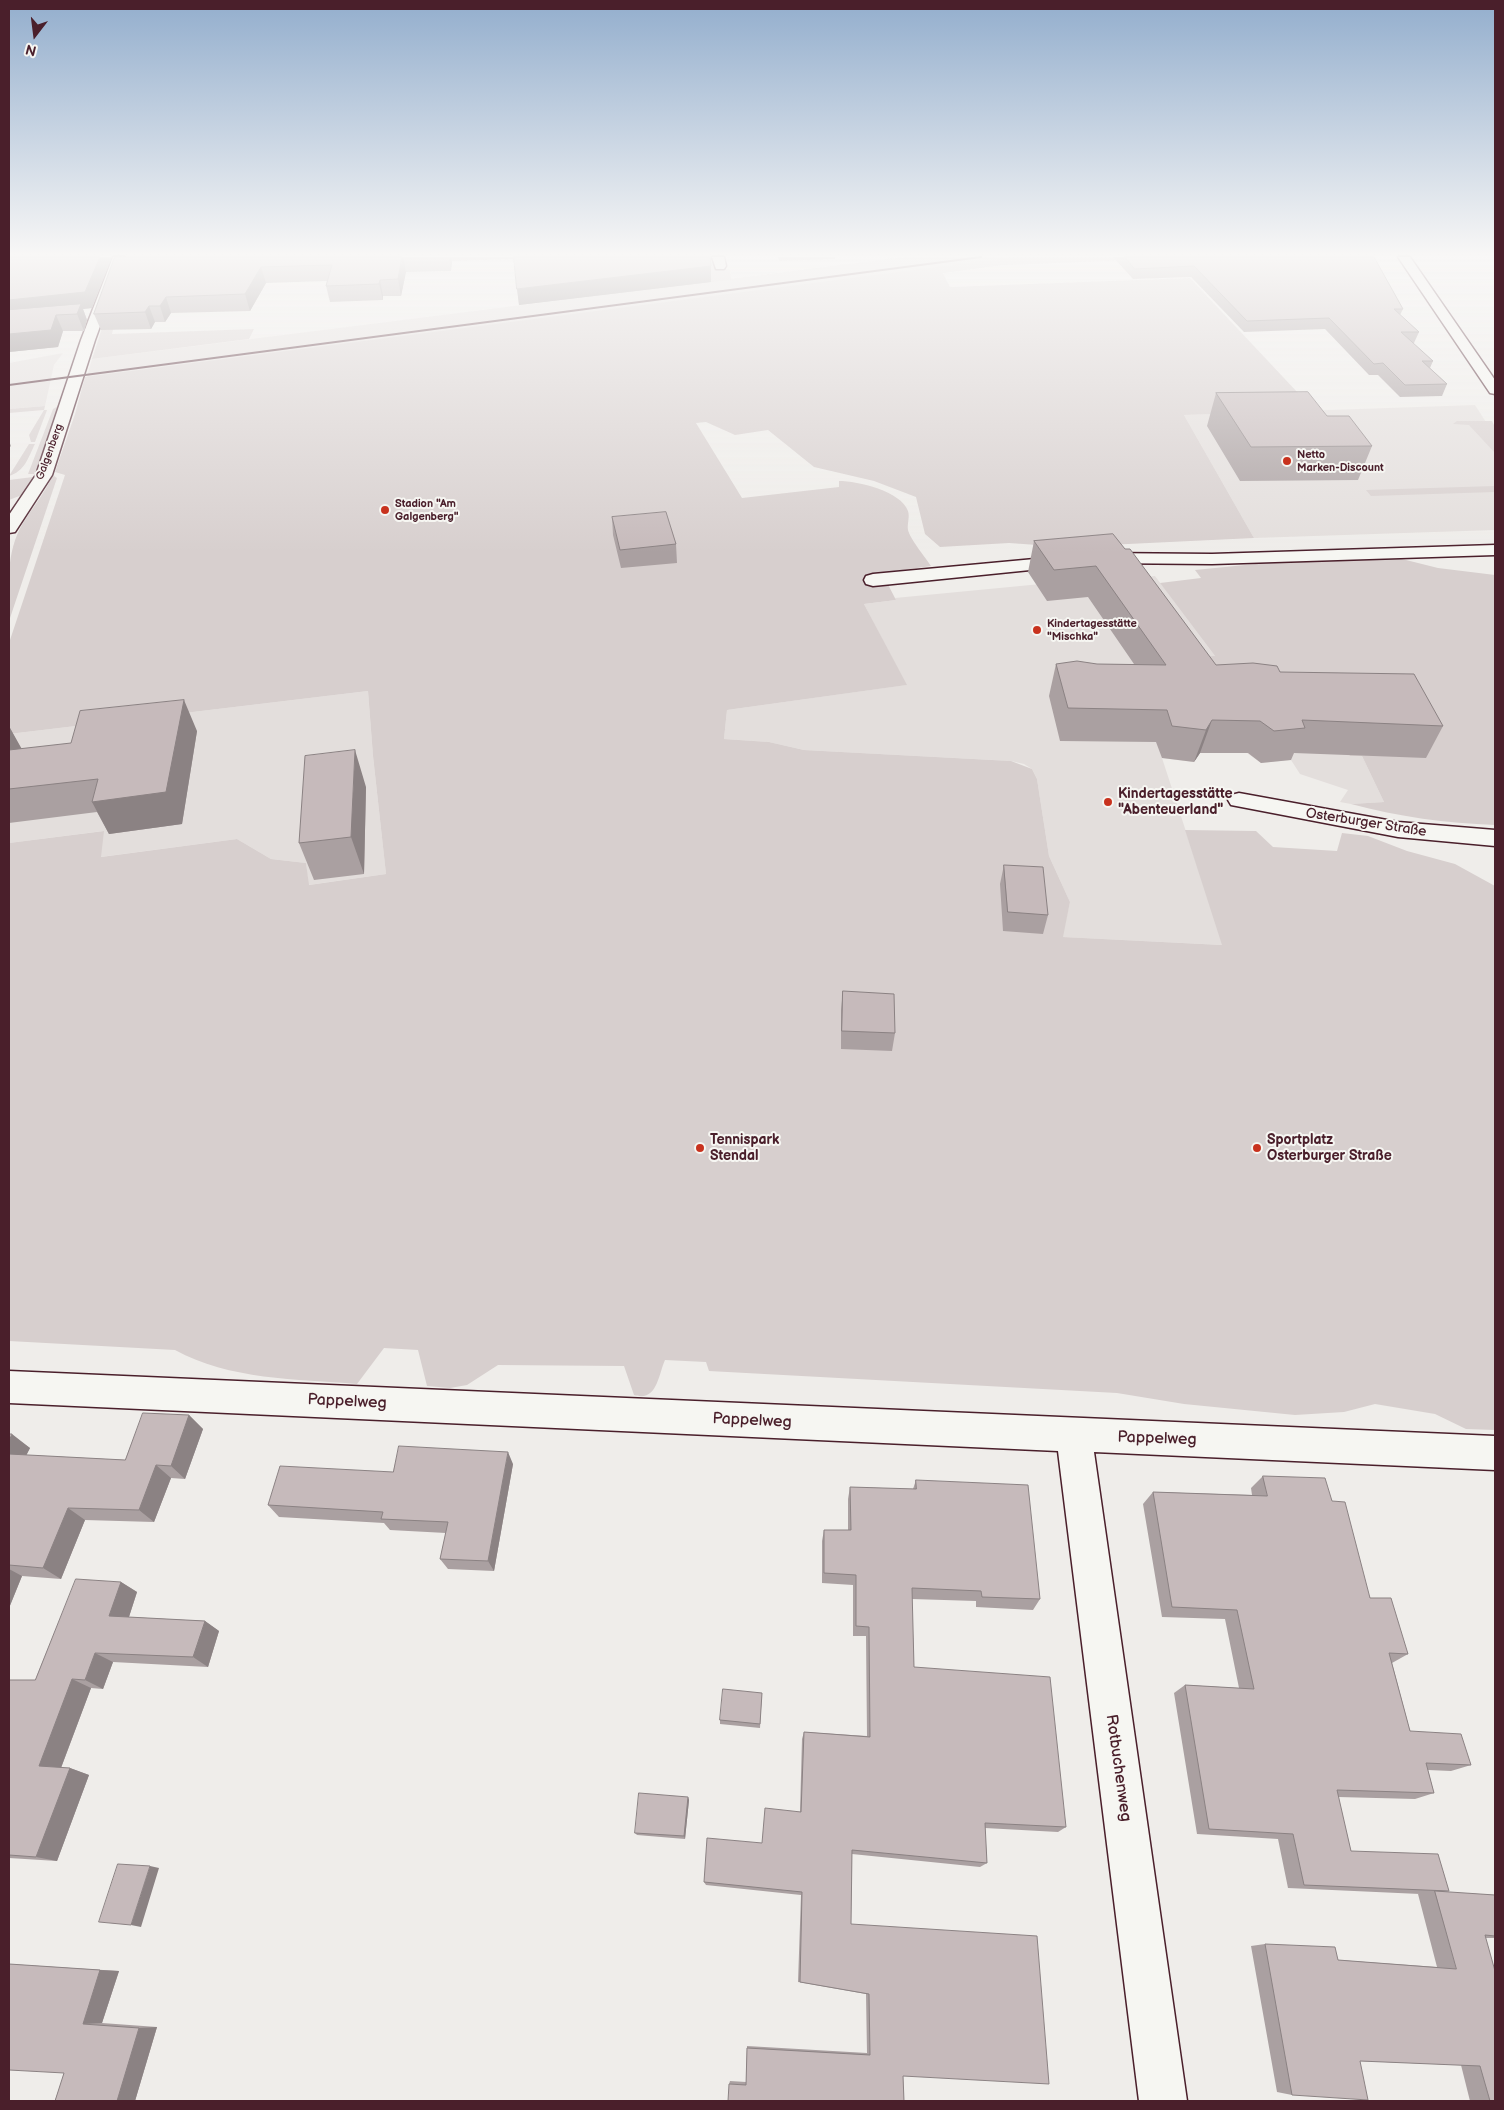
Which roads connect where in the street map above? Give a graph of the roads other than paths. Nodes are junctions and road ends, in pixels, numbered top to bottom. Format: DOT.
graph roads {
  1 [pos="85,355"];
  2 [pos="1471,355"];
  3 [pos="1495,390"];
  4 [pos="9,528"];
  5 [pos="1495,550"];
  6 [pos="873,580"];
  7 [pos="1239,800"];
  8 [pos="1495,838"];
  9 [pos="9,1387"];
  10 [pos="1074,1436"];
  11 [pos="1493,1458"];
  12 [pos="1162,2101"];
  1 -- 4 [label="street, Galgenberg"];
  2 -- 3 [label="street"];
  5 -- 6 [label="street"];
  7 -- 8 [label="street, Osterburger Straße"];
  9 -- 10 [label="street, Pappelweg"];
  10 -- 11 [label="street, Pappelweg"];
  10 -- 12 [label="street, Rotbuchenweg"];
}
